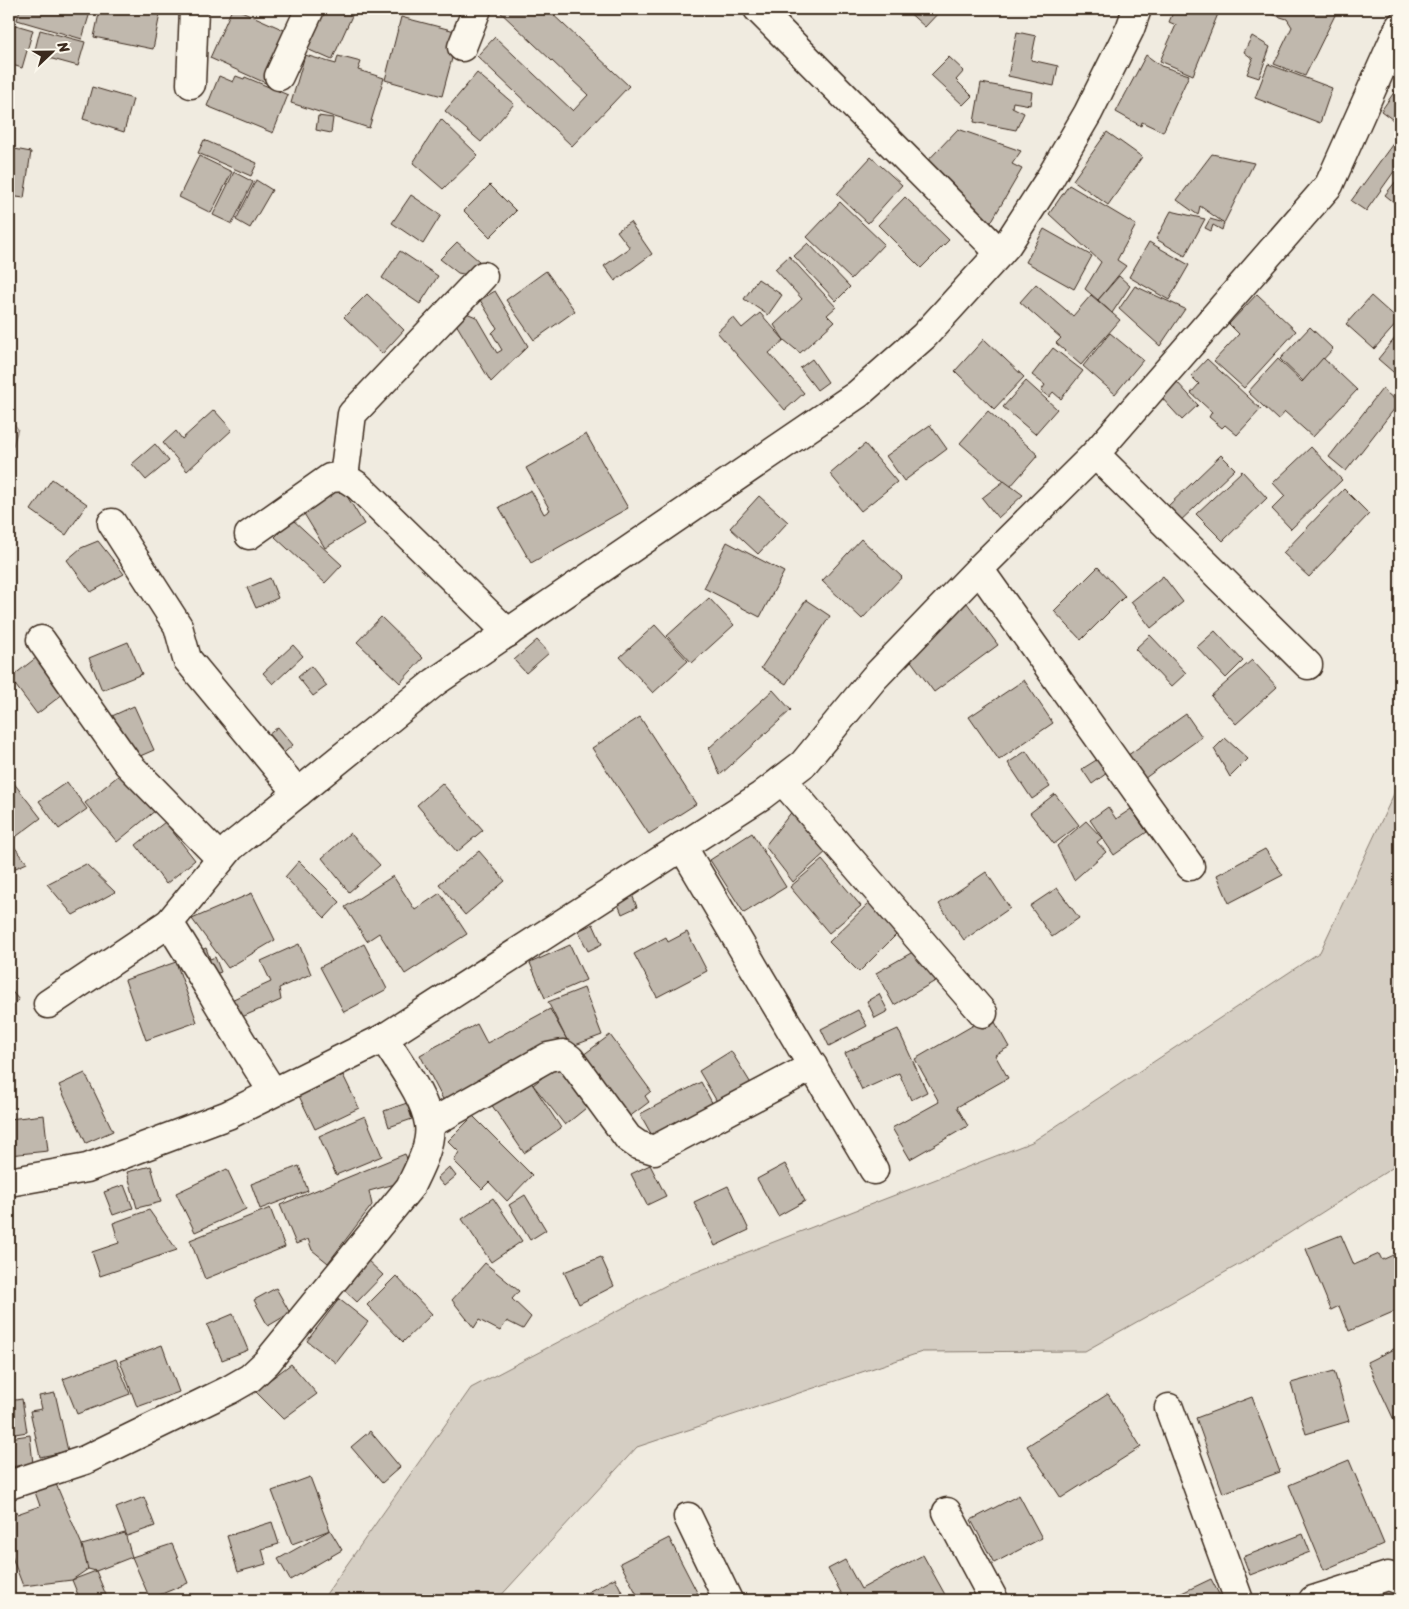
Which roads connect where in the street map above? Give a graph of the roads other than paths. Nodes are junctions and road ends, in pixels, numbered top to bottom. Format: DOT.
graph roads {
  1 [pos="194,9"];
  2 [pos="310,9"];
  3 [pos="477,9"];
  4 [pos="758,9"];
  5 [pos="1136,9"];
  6 [pos="1400,26"];
  7 [pos="462,47"];
  8 [pos="279,76"];
  9 [pos="191,84"];
  10 [pos="1000,252"];
  11 [pos="483,276"];
  12 [pos="1095,454"];
  13 [pos="344,477"];
  14 [pos="112,523"];
  15 [pos="249,535"];
  16 [pos="979,569"];
  17 [pos="508,633"];
  18 [pos="41,640"];
  19 [pos="1308,664"];
  20 [pos="782,780"];
  21 [pos="298,793"];
  22 [pos="682,846"];
  23 [pos="221,860"];
  24 [pos="1190,866"];
  25 [pos="169,923"];
  26 [pos="48,1004"];
  27 [pos="983,1013"];
  28 [pos="384,1038"];
  29 [pos="813,1066"];
  30 [pos="274,1092"];
  31 [pos="430,1124"];
  32 [pos="874,1170"];
  33 [pos="9,1182"];
  34 [pos="1169,1408"];
  35 [pos="9,1485"];
  36 [pos="947,1512"];
  37 [pos="688,1517"];
  38 [pos="1400,1580"];
  39 [pos="728,1600"];
  40 [pos="994,1600"];
  41 [pos="1239,1600"];
  42 [pos="1312,1600"];
  1 -- 9 [label="street"];
  2 -- 8 [label="street"];
  3 -- 7 [label="street"];
  4 -- 10 [label="street"];
  5 -- 10 [label="street"];
  6 -- 12 [label="street"];
  10 -- 17 [label="street"];
  11 -- 13 [label="street"];
  12 -- 16 [label="street"];
  12 -- 19 [label="street"];
  13 -- 15 [label="street"];
  13 -- 17 [label="street"];
  14 -- 21 [label="street"];
  16 -- 20 [label="street"];
  16 -- 24 [label="street"];
  17 -- 21 [label="street"];
  18 -- 23 [label="street"];
  20 -- 22 [label="street"];
  20 -- 27 [label="street"];
  21 -- 23 [label="street"];
  22 -- 28 [label="street"];
  22 -- 29 [label="street"];
  23 -- 25 [label="street"];
  25 -- 26 [label="street"];
  25 -- 30 [label="street"];
  28 -- 30 [label="street"];
  28 -- 31 [label="street"];
  29 -- 31 [label="street"];
  29 -- 32 [label="street"];
  30 -- 33 [label="street"];
  31 -- 35 [label="street"];
  34 -- 41 [label="street"];
  36 -- 40 [label="street"];
  37 -- 39 [label="street"];
  38 -- 42 [label="street"];
}
